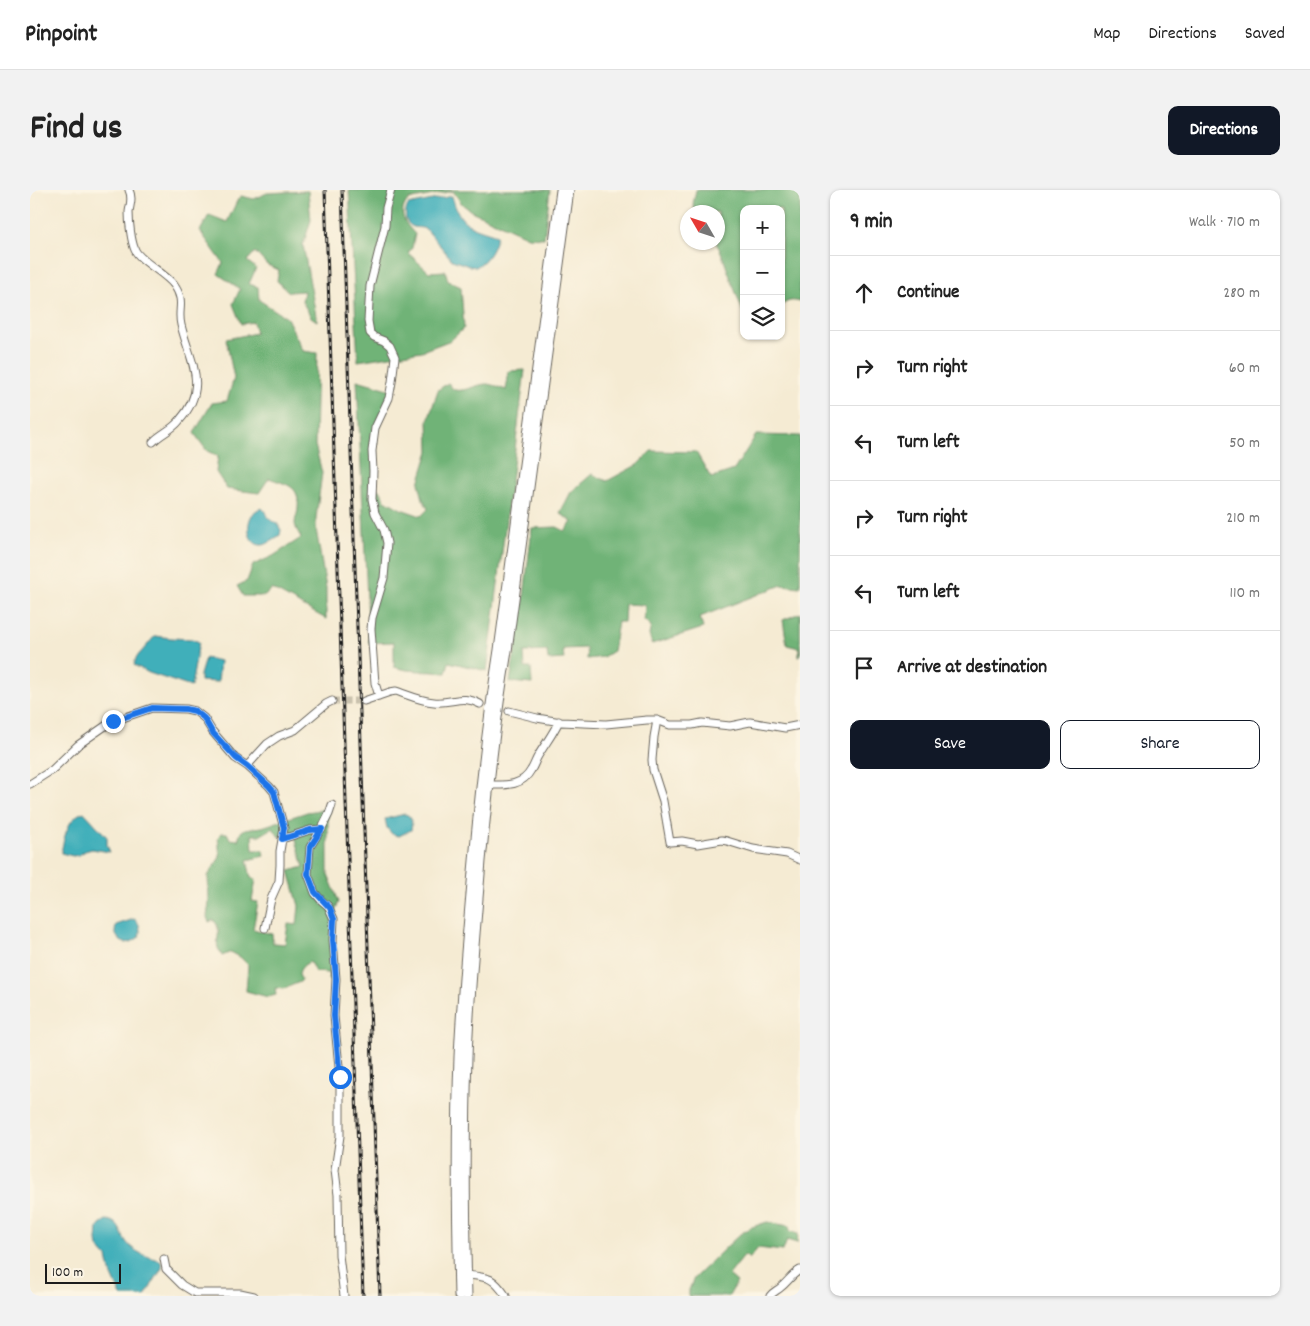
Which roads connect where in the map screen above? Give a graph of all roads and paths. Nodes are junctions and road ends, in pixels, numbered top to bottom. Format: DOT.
graph roads {
  1 [pos="129,190"];
  2 [pos="391,190"];
  3 [pos="561,190"];
  4 [pos="568,190"];
  5 [pos="153,442"];
  6 [pos="379,696"];
  7 [pos="332,701"];
  8 [pos="364,701"];
  9 [pos="480,704"];
  10 [pos="509,711"];
  11 [pos="657,720"];
  12 [pos="559,721"];
  13 [pos="800,725"];
  14 [pos="247,766"];
  15 [pos="30,784"];
  16 [pos="488,785"];
  17 [pos="332,805"];
  18 [pos="322,829"];
  19 [pos="282,839"];
  20 [pos="800,860"];
  21 [pos="265,928"];
  22 [pos="164,1259"];
  23 [pos="800,1270"];
  24 [pos="466,1275"];
  25 [pos="254,1296"];
  26 [pos="344,1296"];
  27 [pos="459,1296"];
  28 [pos="467,1296"];
  29 [pos="506,1296"];
  30 [pos="770,1296"];
  1 -- 5 [label="street"];
  2 -- 6 [label="street"];
  3 -- 27 [label="main road"];
  4 -- 16 [label="main road"];
  6 -- 8 [label="street"];
  6 -- 9 [label="street"];
  7 -- 14 [label="street"];
  10 -- 12 [label="street"];
  11 -- 12 [label="street"];
  11 -- 13 [label="street"];
  11 -- 20 [label="street"];
  12 -- 16 [label="street"];
  14 -- 15 [label="street"];
  14 -- 19 [label="street"];
  16 -- 24 [label="main road"];
  17 -- 18 [label="street"];
  18 -- 19 [label="street"];
  18 -- 26 [label="street"];
  19 -- 21 [label="street"];
  22 -- 25 [label="street"];
  23 -- 30 [label="street"];
  24 -- 28 [label="main road"];
  24 -- 29 [label="street"];
}
